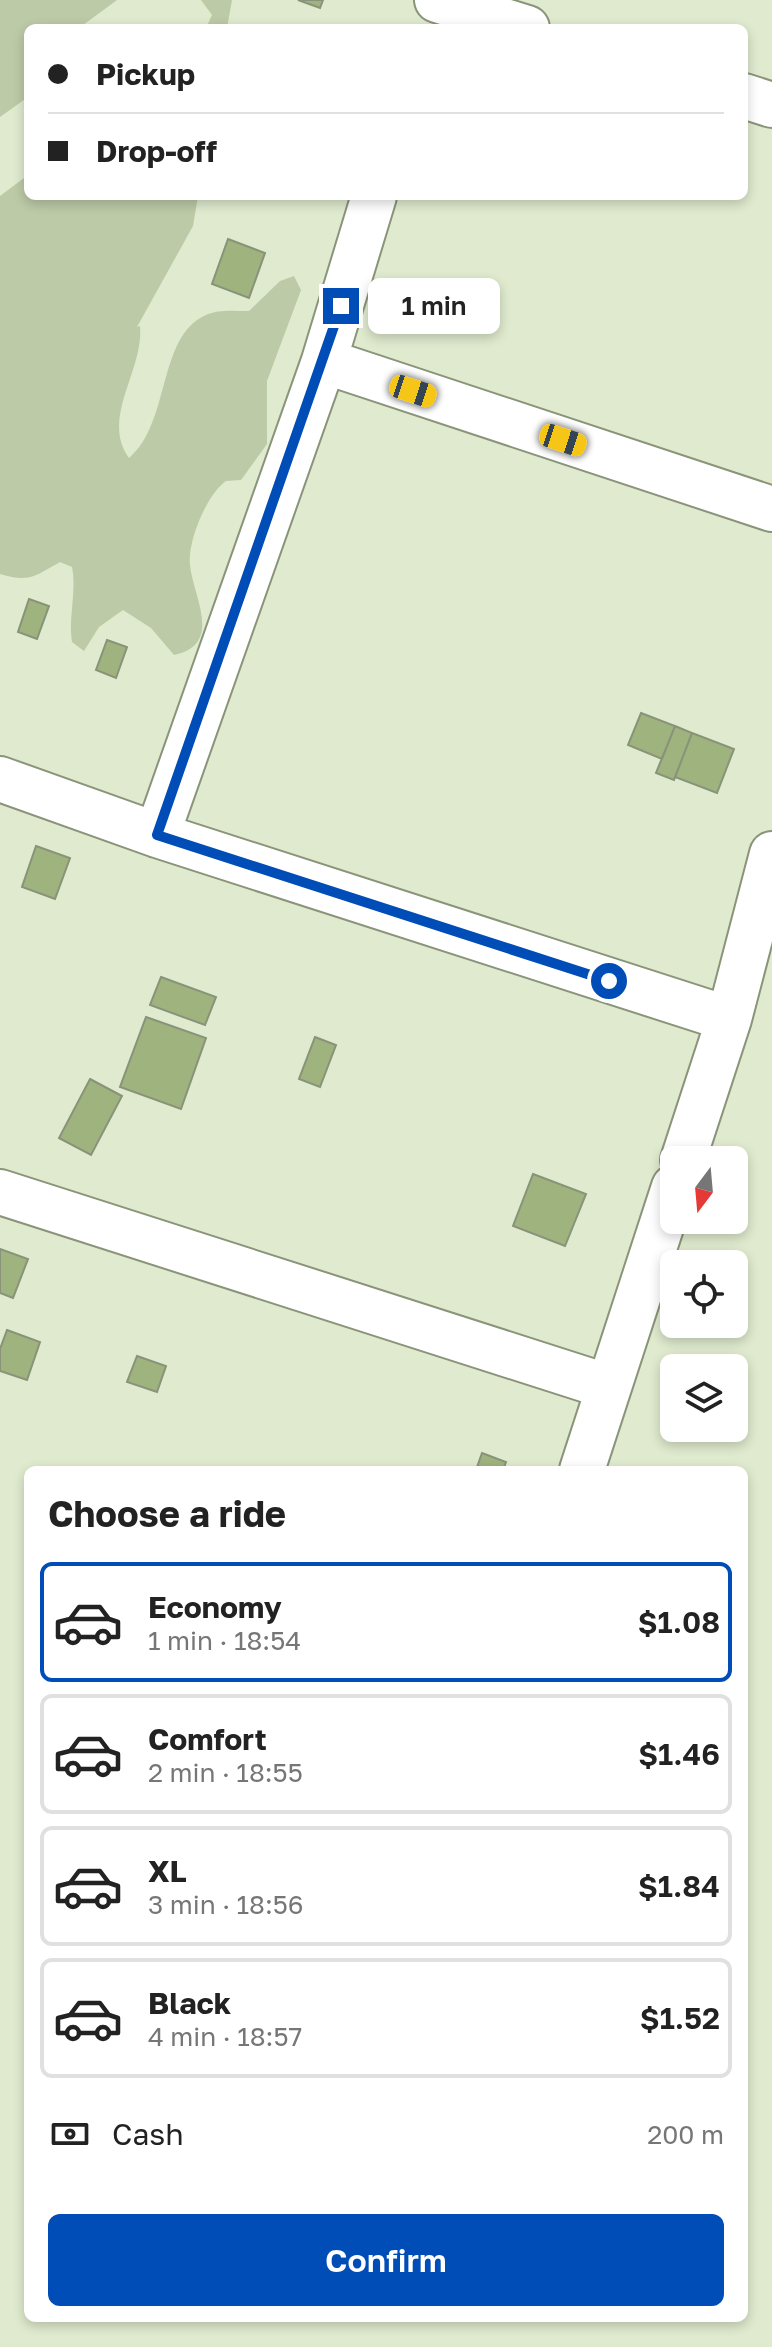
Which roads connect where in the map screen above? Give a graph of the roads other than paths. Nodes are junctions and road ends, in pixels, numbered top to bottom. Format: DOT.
graph roads {
  1 [pos="436,0"];
  2 [pos="427,24"];
  3 [pos="514,24"];
  4 [pos="748,97"];
  5 [pos="772,105"];
  6 [pos="373,200"];
  7 [pos="324,361"];
  8 [pos="772,509"];
  9 [pos="0,779"];
  10 [pos="157,835"];
  11 [pos="772,854"];
  12 [pos="729,1019"];
  13 [pos="688,1146"];
  14 [pos="0,1192"];
  15 [pos="660,1230"];
  16 [pos="609,1387"];
  17 [pos="583,1466"];
  1 -- 2 [label="street"];
  1 -- 3 [label="street"];
  4 -- 5 [label="street"];
  6 -- 7 [label="street"];
  7 -- 8 [label="street"];
  7 -- 10 [label="street"];
  9 -- 10 [label="street"];
  10 -- 12 [label="street"];
  11 -- 12 [label="street"];
  12 -- 13 [label="street"];
  14 -- 16 [label="street"];
  15 -- 16 [label="street"];
  16 -- 17 [label="street"];
}
